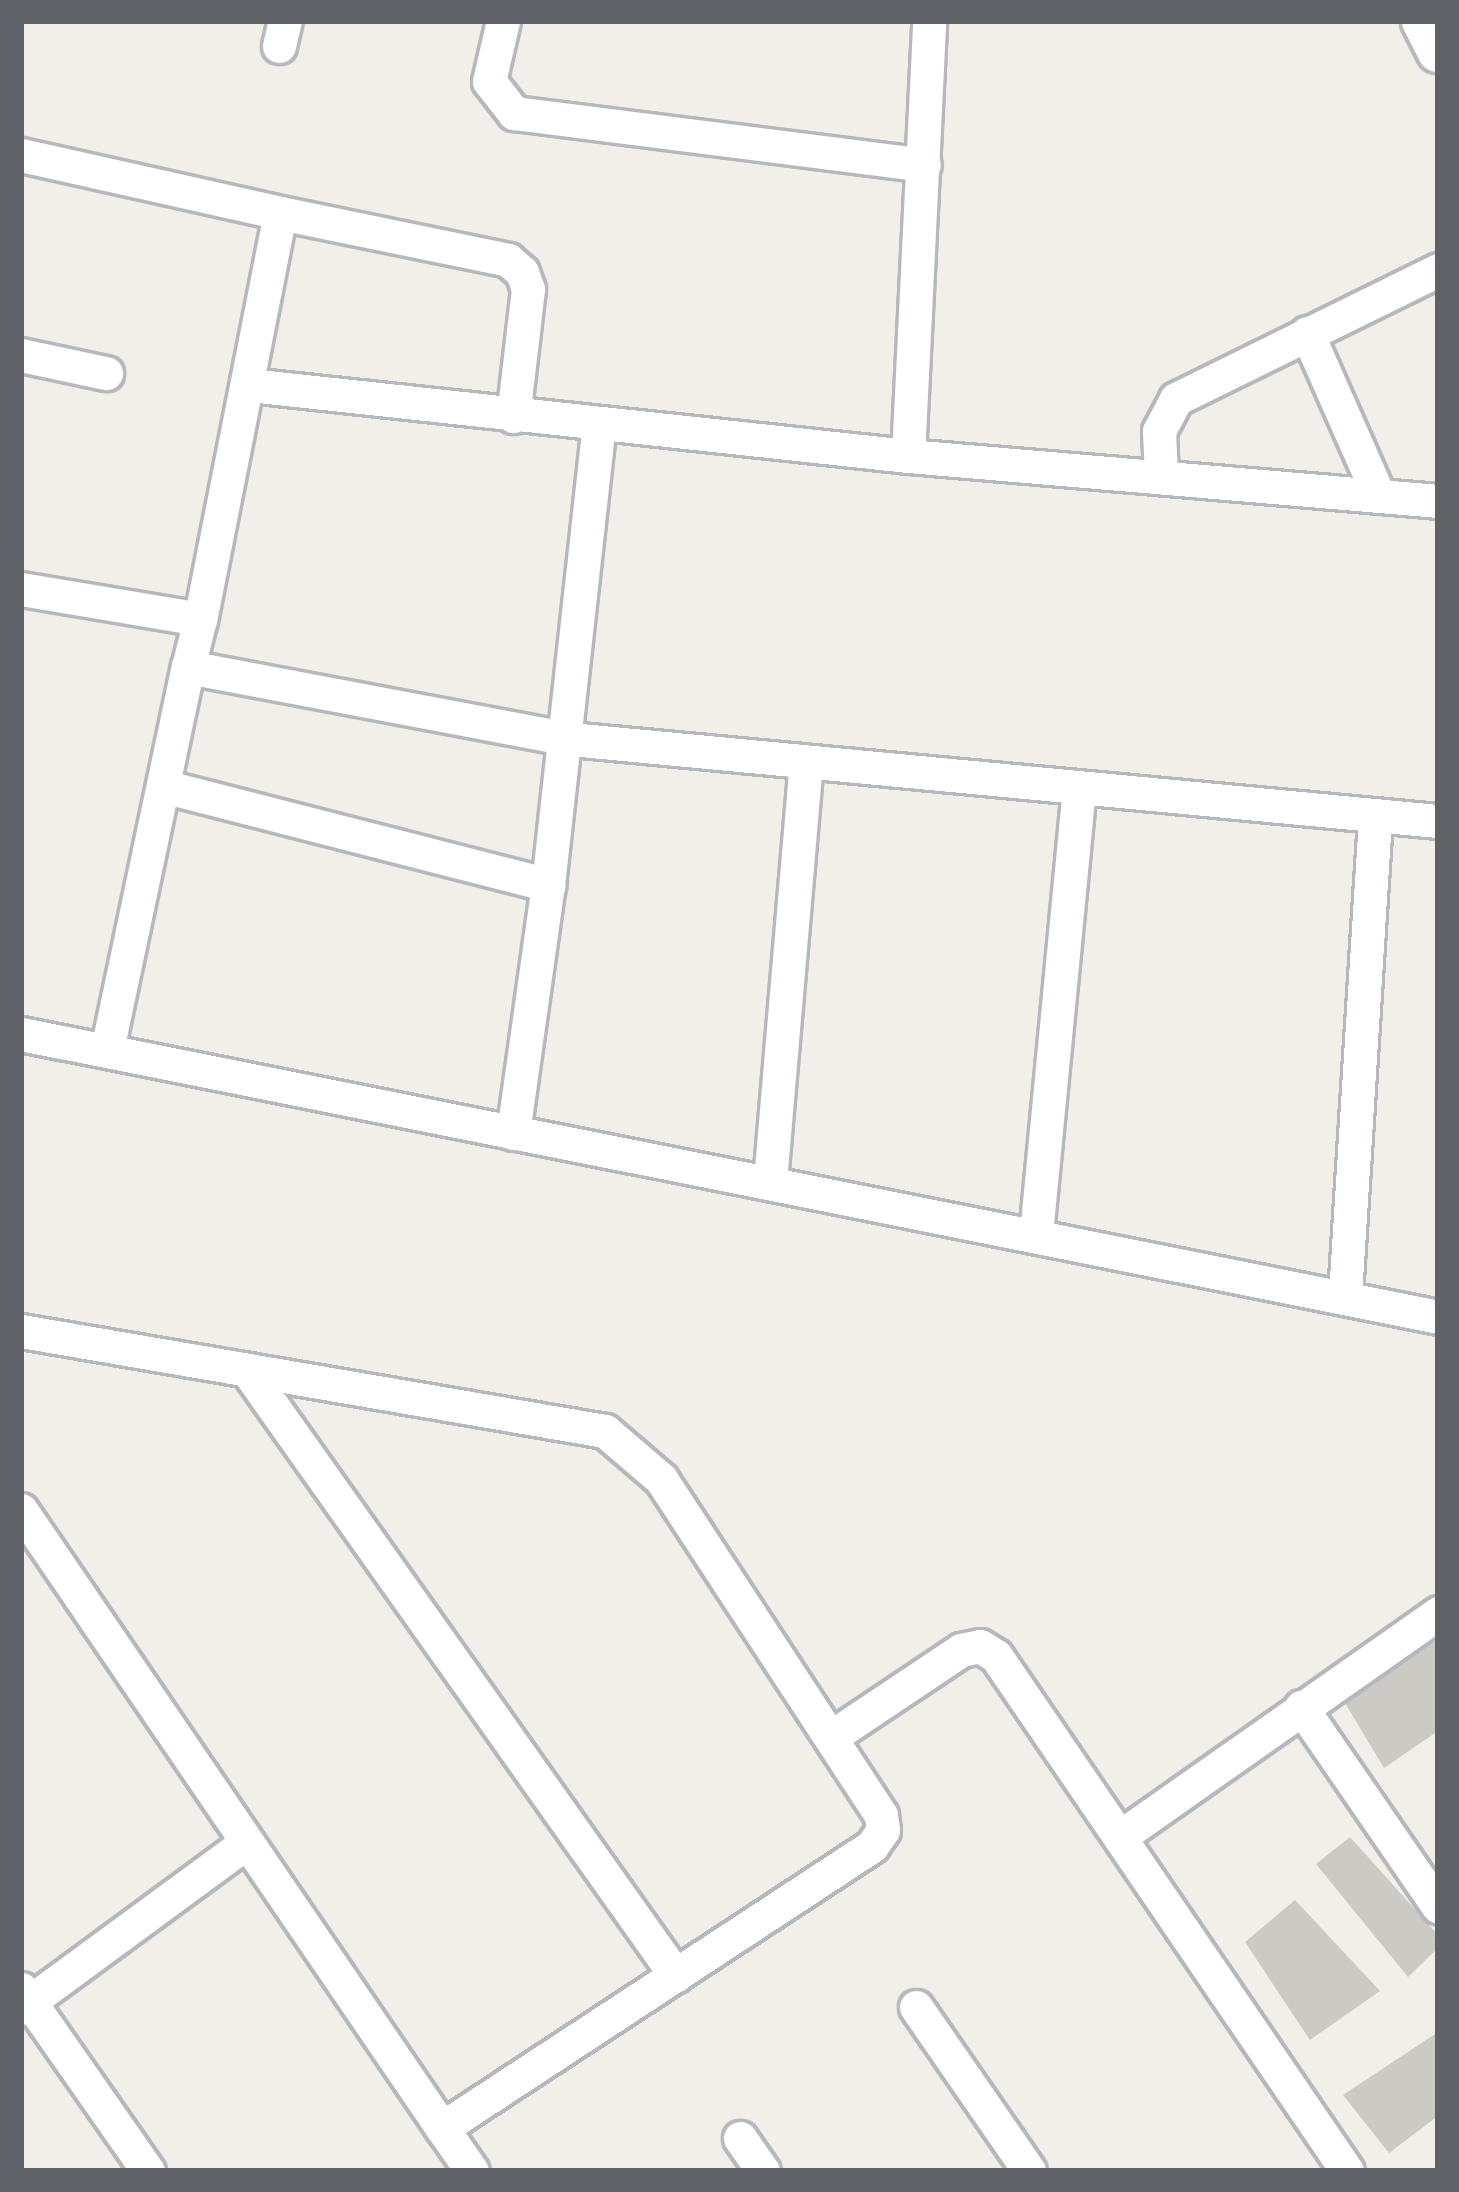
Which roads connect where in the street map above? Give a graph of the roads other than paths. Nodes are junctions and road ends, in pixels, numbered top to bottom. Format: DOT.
graph roads {
  1 [pos="503,21"];
  2 [pos="929,21"];
  3 [pos="1423,21"];
  4 [pos="1438,51"];
  5 [pos="21,155"];
  6 [pos="924,165"];
  7 [pos="280,213"];
  8 [pos="1438,270"];
  9 [pos="1307,333"];
  10 [pos="21,356"];
  11 [pos="106,374"];
  12 [pos="249,386"];
  13 [pos="513,416"];
  14 [pos="599,426"];
  15 [pos="908,456"];
  16 [pos="1161,475"];
  17 [pos="1379,496"];
  18 [pos="1438,501"];
  19 [pos="21,589"];
  20 [pos="200,619"];
  21 [pos="188,667"];
  22 [pos="570,739"];
  23 [pos="806,764"];
  24 [pos="163,786"];
  25 [pos="1079,789"];
  26 [pos="1375,815"];
  27 [pos="1438,821"];
  28 [pos="548,884"];
  29 [pos="21,1034"];
  30 [pos="106,1050"];
  31 [pos="513,1132"];
  32 [pos="770,1181"];
  33 [pos="1036,1234"];
  34 [pos="1345,1295"];
  35 [pos="1438,1317"];
  36 [pos="21,1331"];
  37 [pos="248,1370"];
  38 [pos="21,1510"];
  39 [pos="1438,1613"];
  40 [pos="1301,1707"];
  41 [pos="831,1737"];
  42 [pos="1120,1836"];
  43 [pos="247,1842"];
  44 [pos="1433,1888"];
  45 [pos="676,1976"];
  46 [pos="24,2000"];
  47 [pos="916,2007"];
  48 [pos="442,2128"];
  49 [pos="740,2138"];
  50 [pos="148,2171"];
  51 [pos="472,2171"];
  52 [pos="763,2171"];
  53 [pos="1029,2171"];
  54 [pos="1347,2171"];
  1 -- 6 [label="street"];
  2 -- 6 [label="street"];
  3 -- 4 [label="street"];
  5 -- 7 [label="street"];
  6 -- 15 [label="street"];
  7 -- 12 [label="street"];
  7 -- 13 [label="street"];
  8 -- 9 [label="street"];
  9 -- 16 [label="street"];
  9 -- 17 [label="street"];
  10 -- 11 [label="street"];
  12 -- 13 [label="street"];
  12 -- 20 [label="street"];
  13 -- 14 [label="street"];
  14 -- 15 [label="street"];
  14 -- 22 [label="street"];
  15 -- 16 [label="street"];
  16 -- 17 [label="street"];
  17 -- 18 [label="street"];
  19 -- 20 [label="street"];
  20 -- 21 [label="street"];
  21 -- 22 [label="street"];
  21 -- 24 [label="street"];
  22 -- 23 [label="street"];
  22 -- 28 [label="street"];
  23 -- 25 [label="street"];
  23 -- 32 [label="street"];
  24 -- 28 [label="street"];
  24 -- 30 [label="street"];
  25 -- 26 [label="street"];
  25 -- 33 [label="street"];
  26 -- 27 [label="street"];
  26 -- 34 [label="street"];
  28 -- 31 [label="street"];
  29 -- 30 [label="street"];
  30 -- 31 [label="street"];
  31 -- 32 [label="street"];
  32 -- 33 [label="street"];
  33 -- 34 [label="street"];
  34 -- 35 [label="street"];
  36 -- 37 [label="street"];
  37 -- 41 [label="street"];
  37 -- 45 [label="street"];
  38 -- 43 [label="street"];
  39 -- 40 [label="street"];
  40 -- 42 [label="street"];
  40 -- 44 [label="street"];
  41 -- 42 [label="street"];
  41 -- 45 [label="street"];
  42 -- 54 [label="street"];
  43 -- 46 [label="street"];
  43 -- 48 [label="street"];
  45 -- 48 [label="street"];
  46 -- 50 [label="street"];
  47 -- 53 [label="street"];
  48 -- 51 [label="street"];
  49 -- 52 [label="street"];
}
